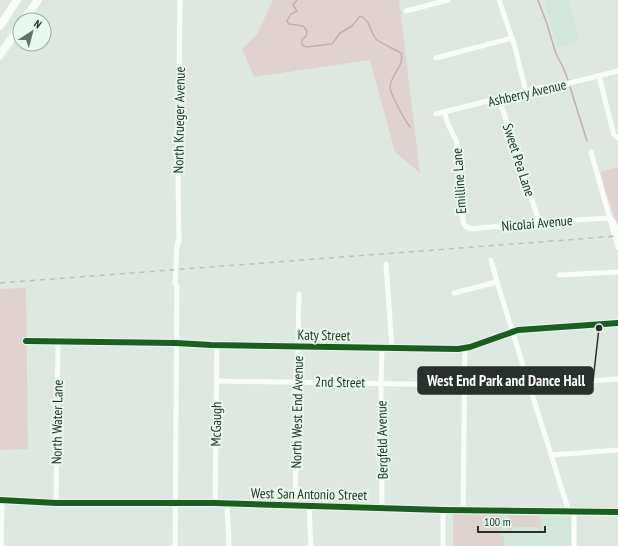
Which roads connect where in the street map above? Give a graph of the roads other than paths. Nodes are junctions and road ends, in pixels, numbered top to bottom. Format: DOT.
graph roads {
  1 [pos="17,0"];
  2 [pos="38,0"];
  3 [pos="180,0"];
  4 [pos="448,0"];
  5 [pos="500,0"];
  6 [pos="30,12"];
  7 [pos="406,12"];
  8 [pos="0,26"];
  9 [pos="12,38"];
  10 [pos="512,38"];
  11 [pos="0,55"];
  12 [pos="436,58"];
  13 [pos="618,71"];
  14 [pos="598,76"];
  15 [pos="526,92"];
  16 [pos="500,98"];
  17 [pos="445,113"];
  18 [pos="436,114"];
  19 [pos="618,138"];
  20 [pos="591,152"];
  21 [pos="610,218"];
  22 [pos="539,222"];
  23 [pos="465,226"];
  24 [pos="618,234"];
  25 [pos="618,247"];
  26 [pos="491,260"];
  27 [pos="386,264"];
  28 [pos="618,272"];
  29 [pos="558,275"];
  30 [pos="497,282"];
  31 [pos="454,293"];
  32 [pos="299,294"];
  33 [pos="618,323"];
  34 [pos="513,332"];
  35 [pos="26,341"];
  36 [pos="58,342"];
  37 [pos="176,343"];
  38 [pos="217,345"];
  39 [pos="298,346"];
  40 [pos="382,348"];
  41 [pos="392,348"];
  42 [pos="465,349"];
  43 [pos="618,379"];
  44 [pos="216,380"];
  45 [pos="298,381"];
  46 [pos="381,383"];
  47 [pos="464,385"];
  48 [pos="530,385"];
  49 [pos="618,450"];
  50 [pos="551,455"];
  51 [pos="1,500"];
  52 [pos="175,502"];
  53 [pos="56,503"];
  54 [pos="215,503"];
  55 [pos="226,504"];
  56 [pos="295,506"];
  57 [pos="309,506"];
  58 [pos="382,507"];
  59 [pos="443,510"];
  60 [pos="463,510"];
  61 [pos="572,512"];
  62 [pos="618,512"];
  63 [pos="1,546"];
  64 [pos="175,546"];
  65 [pos="229,546"];
  66 [pos="311,546"];
  67 [pos="443,546"];
  68 [pos="574,546"];
  1 -- 8 [label="main road"];
  2 -- 6 [label="main road"];
  3 -- 37 [label="street, North Krueger Avenue"];
  4 -- 7 [label="street"];
  5 -- 10 [label="street"];
  9 -- 11 [label="main road"];
  10 -- 12 [label="street"];
  10 -- 15 [label="street"];
  13 -- 14 [label="street, Ashberry Avenue"];
  14 -- 15 [label="street, Ashberry Avenue"];
  14 -- 19 [label="street"];
  15 -- 16 [label="street, Ashberry Avenue"];
  16 -- 17 [label="street, Ashberry Avenue"];
  16 -- 22 [label="street, Sweet Pea Lane"];
  17 -- 18 [label="street, Ashberry Avenue"];
  17 -- 23 [label="street, Emilline Lane"];
  20 -- 21 [label="street"];
  21 -- 22 [label="street, Nicolai Avenue"];
  21 -- 24 [label="street"];
  21 -- 25 [label="street"];
  22 -- 23 [label="street, Nicolai Avenue"];
  26 -- 30 [label="street"];
  27 -- 41 [label="street"];
  28 -- 29 [label="street"];
  30 -- 31 [label="street"];
  30 -- 34 [label="street"];
  32 -- 39 [label="street, North West End Avenue"];
  33 -- 34 [label="street, Katy Street"];
  34 -- 42 [label="street, Katy Street"];
  34 -- 48 [label="street"];
  35 -- 36 [label="street, Katy Street"];
  36 -- 37 [label="street, Katy Street"];
  36 -- 53 [label="street, North Water Lane"];
  37 -- 38 [label="street, Katy Street"];
  37 -- 52 [label="street, North Krueger Avenue"];
  38 -- 39 [label="street, Katy Street"];
  38 -- 44 [label="street, McGaugh"];
  39 -- 40 [label="street, Katy Street"];
  39 -- 45 [label="street, North West End Avenue"];
  40 -- 41 [label="street, Katy Street"];
  40 -- 46 [label="street, Bergfeld Avenue"];
  41 -- 42 [label="street, Katy Street"];
  42 -- 47 [label="street"];
  43 -- 48 [label="street"];
  44 -- 45 [label="street, 2nd Street"];
  44 -- 54 [label="street, McGaugh"];
  45 -- 46 [label="street, 2nd Street"];
  45 -- 56 [label="street, North West End Avenue"];
  46 -- 47 [label="street, 2nd Street"];
  46 -- 58 [label="street, Bergfeld Avenue"];
  47 -- 60 [label="street"];
  48 -- 50 [label="street"];
  49 -- 50 [label="street"];
  50 -- 61 [label="street"];
  51 -- 53 [label="street, West San Antonio Street"];
  51 -- 63 [label="street"];
  52 -- 53 [label="street, West San Antonio Street"];
  52 -- 54 [label="street, West San Antonio Street"];
  52 -- 64 [label="street, North Krueger Avenue"];
  54 -- 55 [label="street, West San Antonio Street"];
  55 -- 56 [label="street, West San Antonio Street"];
  55 -- 65 [label="street"];
  56 -- 57 [label="street, West San Antonio Street"];
  57 -- 58 [label="street, West San Antonio Street"];
  57 -- 66 [label="street"];
  58 -- 59 [label="street, West San Antonio Street"];
  59 -- 60 [label="street, West San Antonio Street"];
  59 -- 67 [label="street"];
  60 -- 61 [label="street, West San Antonio Street"];
  61 -- 62 [label="street, West San Antonio Street"];
  61 -- 68 [label="street"];
}
